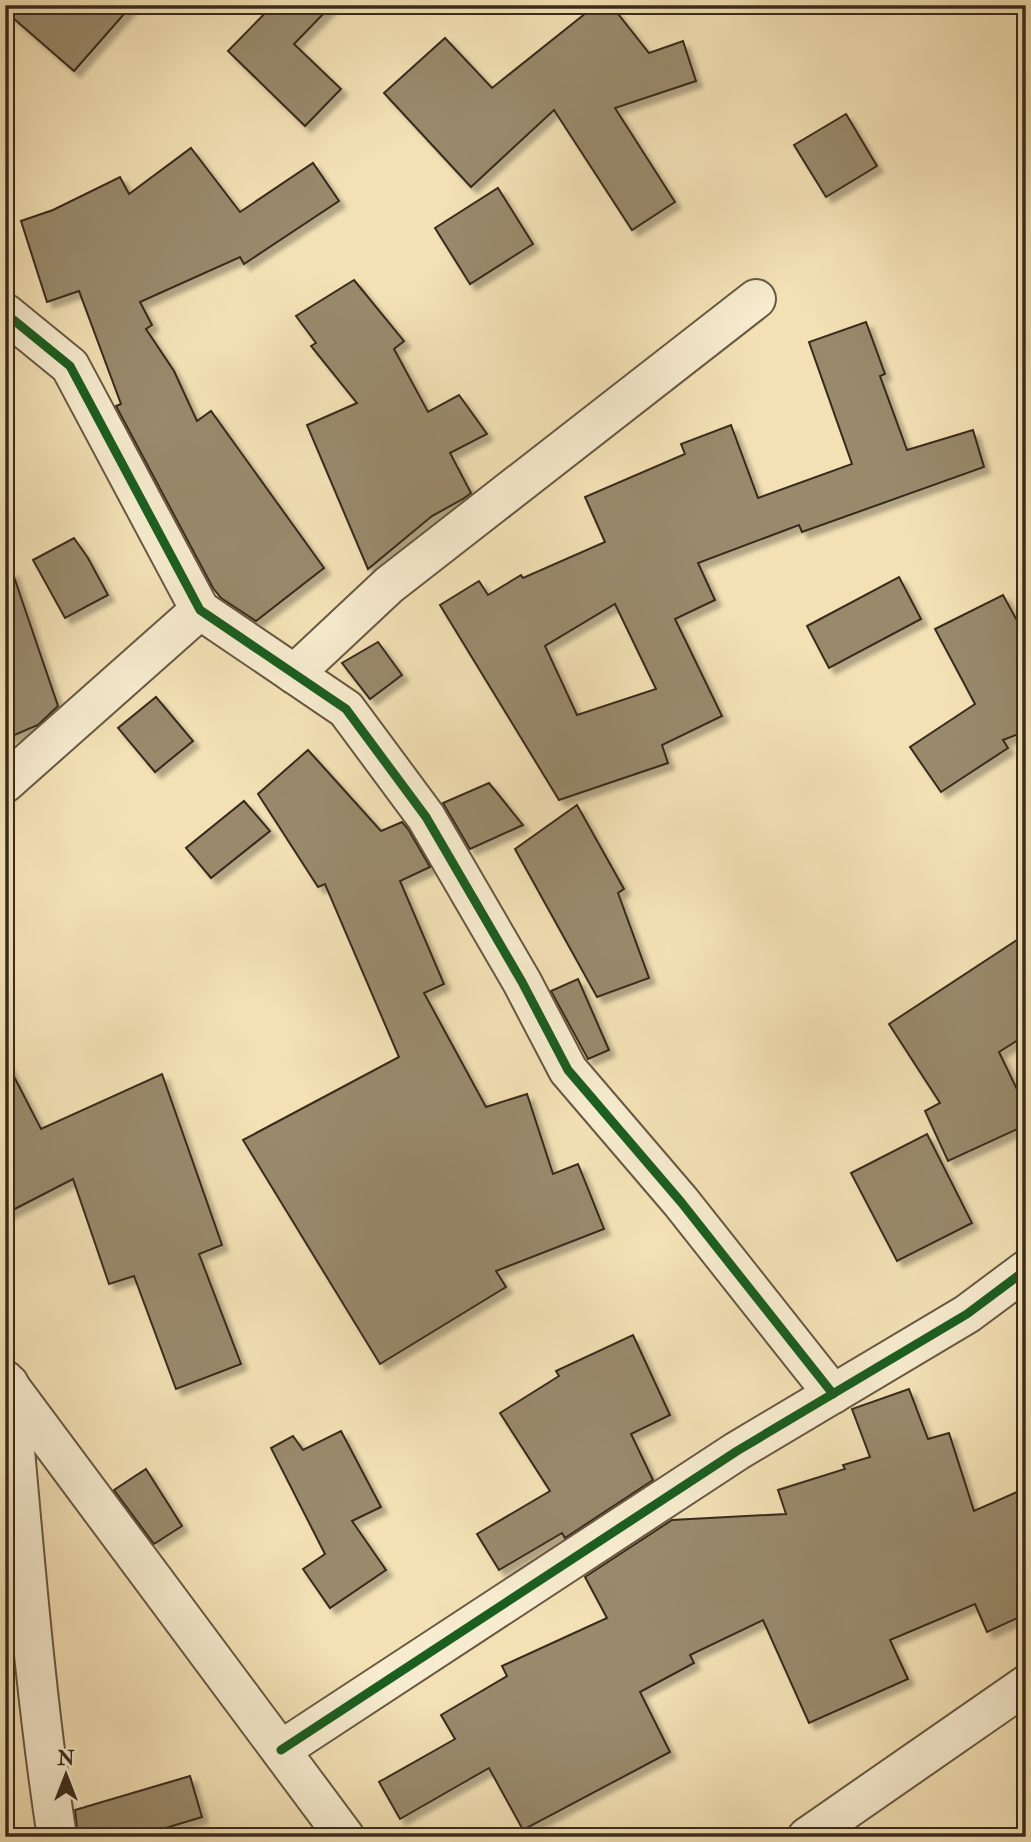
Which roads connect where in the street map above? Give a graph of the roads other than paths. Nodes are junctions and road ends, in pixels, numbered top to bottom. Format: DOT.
graph roads {
  1 [pos="757,299"];
  2 [pos="5,313"];
  3 [pos="200,610"];
  4 [pos="294,674"];
  5 [pos="5,783"];
  6 [pos="1026,1270"];
  7 [pos="7,1382"];
  8 [pos="833,1394"];
  9 [pos="1026,1685"];
  10 [pos="281,1750"];
  11 [pos="57,1837"];
  12 [pos="345,1837"];
  13 [pos="807,1837"];
  1 -- 4 [label="street"];
  2 -- 3 [label="street"];
  3 -- 4 [label="street"];
  3 -- 5 [label="street"];
  4 -- 8 [label="street"];
  6 -- 8 [label="street"];
  7 -- 10 [label="street"];
  7 -- 11 [label="street"];
  8 -- 10 [label="street"];
  9 -- 13 [label="street"];
  10 -- 12 [label="street"];
}
